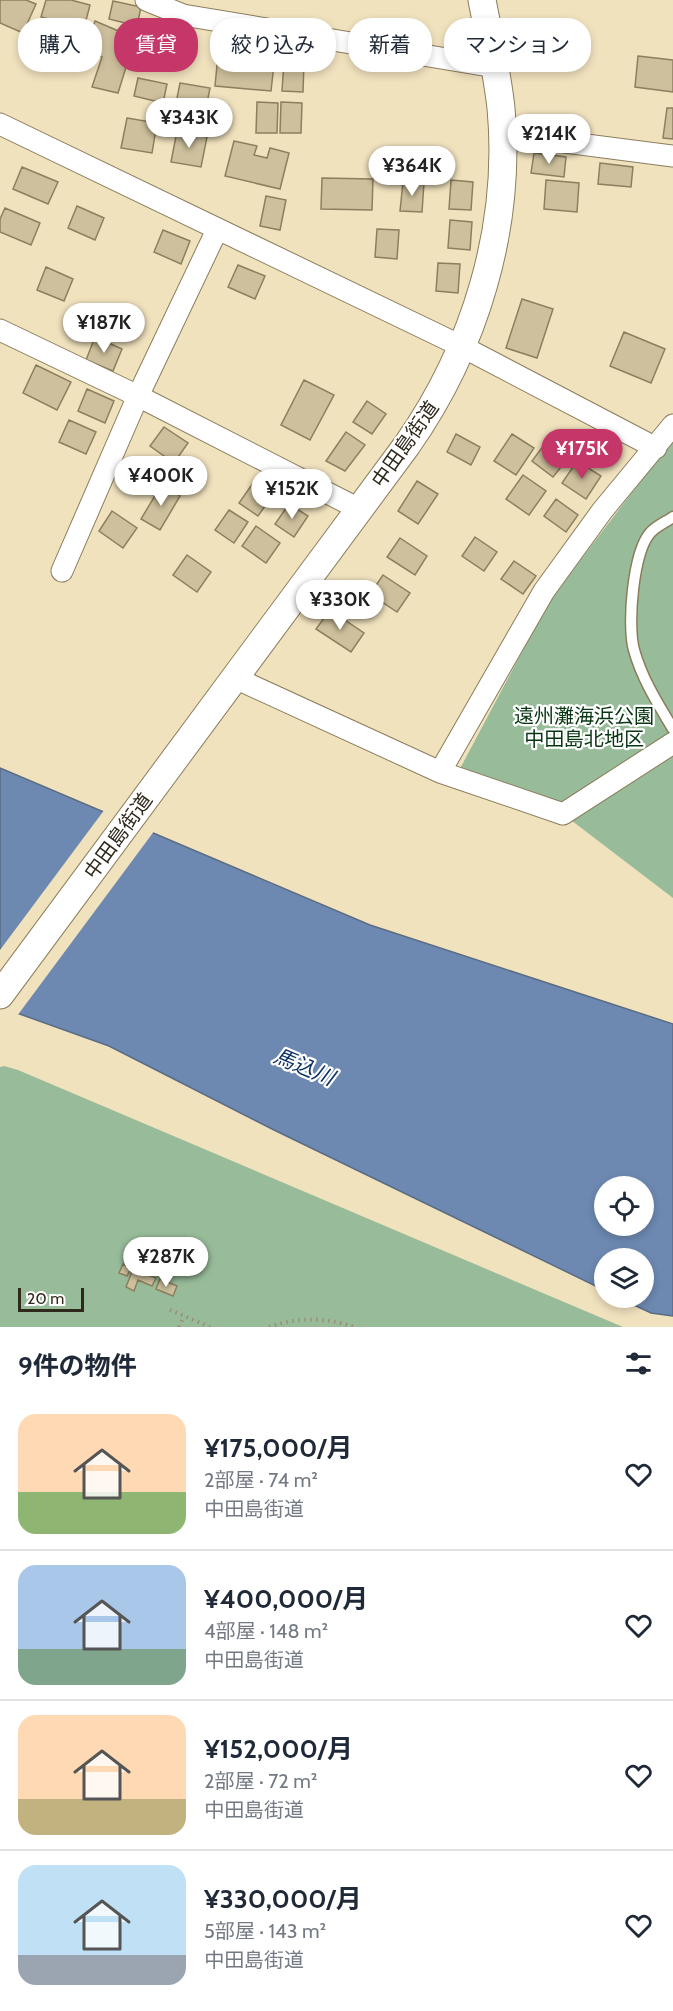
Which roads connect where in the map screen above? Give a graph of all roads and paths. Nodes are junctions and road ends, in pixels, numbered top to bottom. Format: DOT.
graph roads {
  1 [pos="146,0"];
  2 [pos="482,0"];
  3 [pos="485,18"];
  4 [pos="444,58"];
  5 [pos="496,72"];
  6 [pos="0,124"];
  7 [pos="502,134"];
  8 [pos="673,156"];
  9 [pos="217,230"];
  10 [pos="0,330"];
  11 [pos="463,347"];
  12 [pos="138,396"];
  13 [pos="673,425"];
  14 [pos="656,448"];
  15 [pos="359,508"];
  16 [pos="673,517"];
  17 [pos="62,571"];
  18 [pos="235,678"];
  19 [pos="673,729"];
  20 [pos="673,742"];
  21 [pos="440,772"];
  22 [pos="0,995"];
  23 [pos="170,1310"];
  24 [pos="184,1316"];
  25 [pos="179,1327"];
  26 [pos="210,1327"];
  27 [pos="269,1327"];
  28 [pos="354,1327"];
  1 -- 4 [label="street"];
  2 -- 3 [label="street, 中田島街道"];
  5 -- 7 [label="street, 中田島街道"];
  6 -- 9 [label="street"];
  7 -- 8 [label="street"];
  7 -- 11 [label="street, 中田島街道"];
  9 -- 11 [label="street"];
  9 -- 12 [label="street"];
  10 -- 12 [label="street"];
  11 -- 14 [label="street"];
  11 -- 15 [label="street, 中田島街道"];
  12 -- 15 [label="street"];
  12 -- 17 [label="street"];
  13 -- 14 [label="street"];
  14 -- 21 [label="street"];
  15 -- 18 [label="street, 中田島街道"];
  16 -- 19 [label="lane"];
  18 -- 21 [label="street"];
  18 -- 22 [label="street, 中田島街道"];
  20 -- 21 [label="street"];
  23 -- 24 [label="path"];
  24 -- 25 [label="path"];
  24 -- 26 [label="path"];
  27 -- 28 [label="path"];
}
